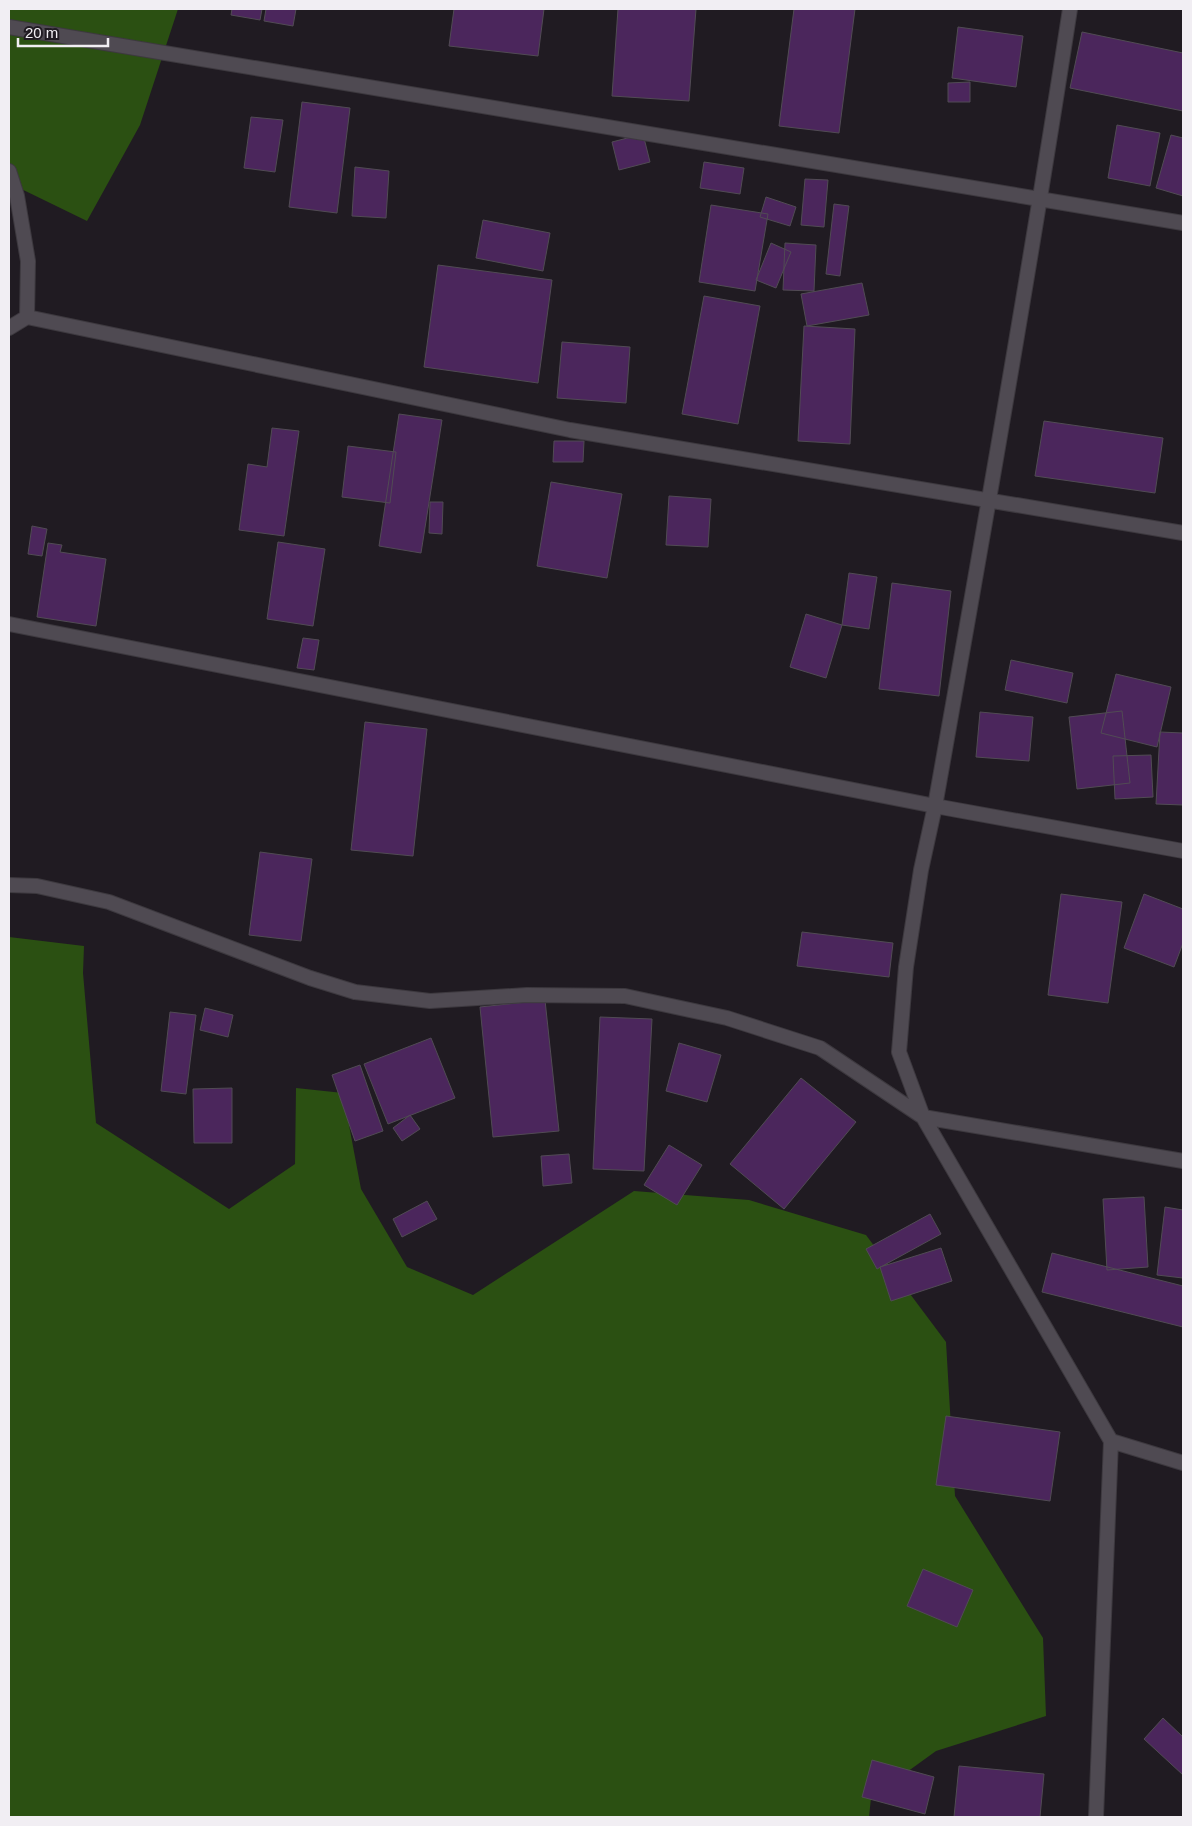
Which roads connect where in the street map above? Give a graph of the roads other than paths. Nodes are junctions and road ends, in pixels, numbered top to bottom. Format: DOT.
graph roads {
  1 [pos="1070,9"];
  2 [pos="9,27"];
  3 [pos="9,171"];
  4 [pos="1040,200"];
  5 [pos="1183,223"];
  6 [pos="27,317"];
  7 [pos="9,328"];
  8 [pos="989,501"];
  9 [pos="1183,533"];
  10 [pos="9,624"];
  11 [pos="935,806"];
  12 [pos="1183,850"];
  13 [pos="9,885"];
  14 [pos="923,1117"];
  15 [pos="1183,1161"];
  16 [pos="1111,1441"];
  17 [pos="1183,1463"];
  18 [pos="1096,1817"];
  1 -- 4 [label="street"];
  2 -- 4 [label="street"];
  3 -- 6 [label="street"];
  4 -- 5 [label="street"];
  4 -- 8 [label="street"];
  6 -- 7 [label="street"];
  6 -- 8 [label="street"];
  8 -- 9 [label="street"];
  8 -- 11 [label="street"];
  10 -- 11 [label="street"];
  11 -- 12 [label="street"];
  11 -- 14 [label="street"];
  13 -- 14 [label="street"];
  14 -- 15 [label="street"];
  14 -- 16 [label="street"];
  16 -- 17 [label="street"];
  16 -- 18 [label="street"];
}
